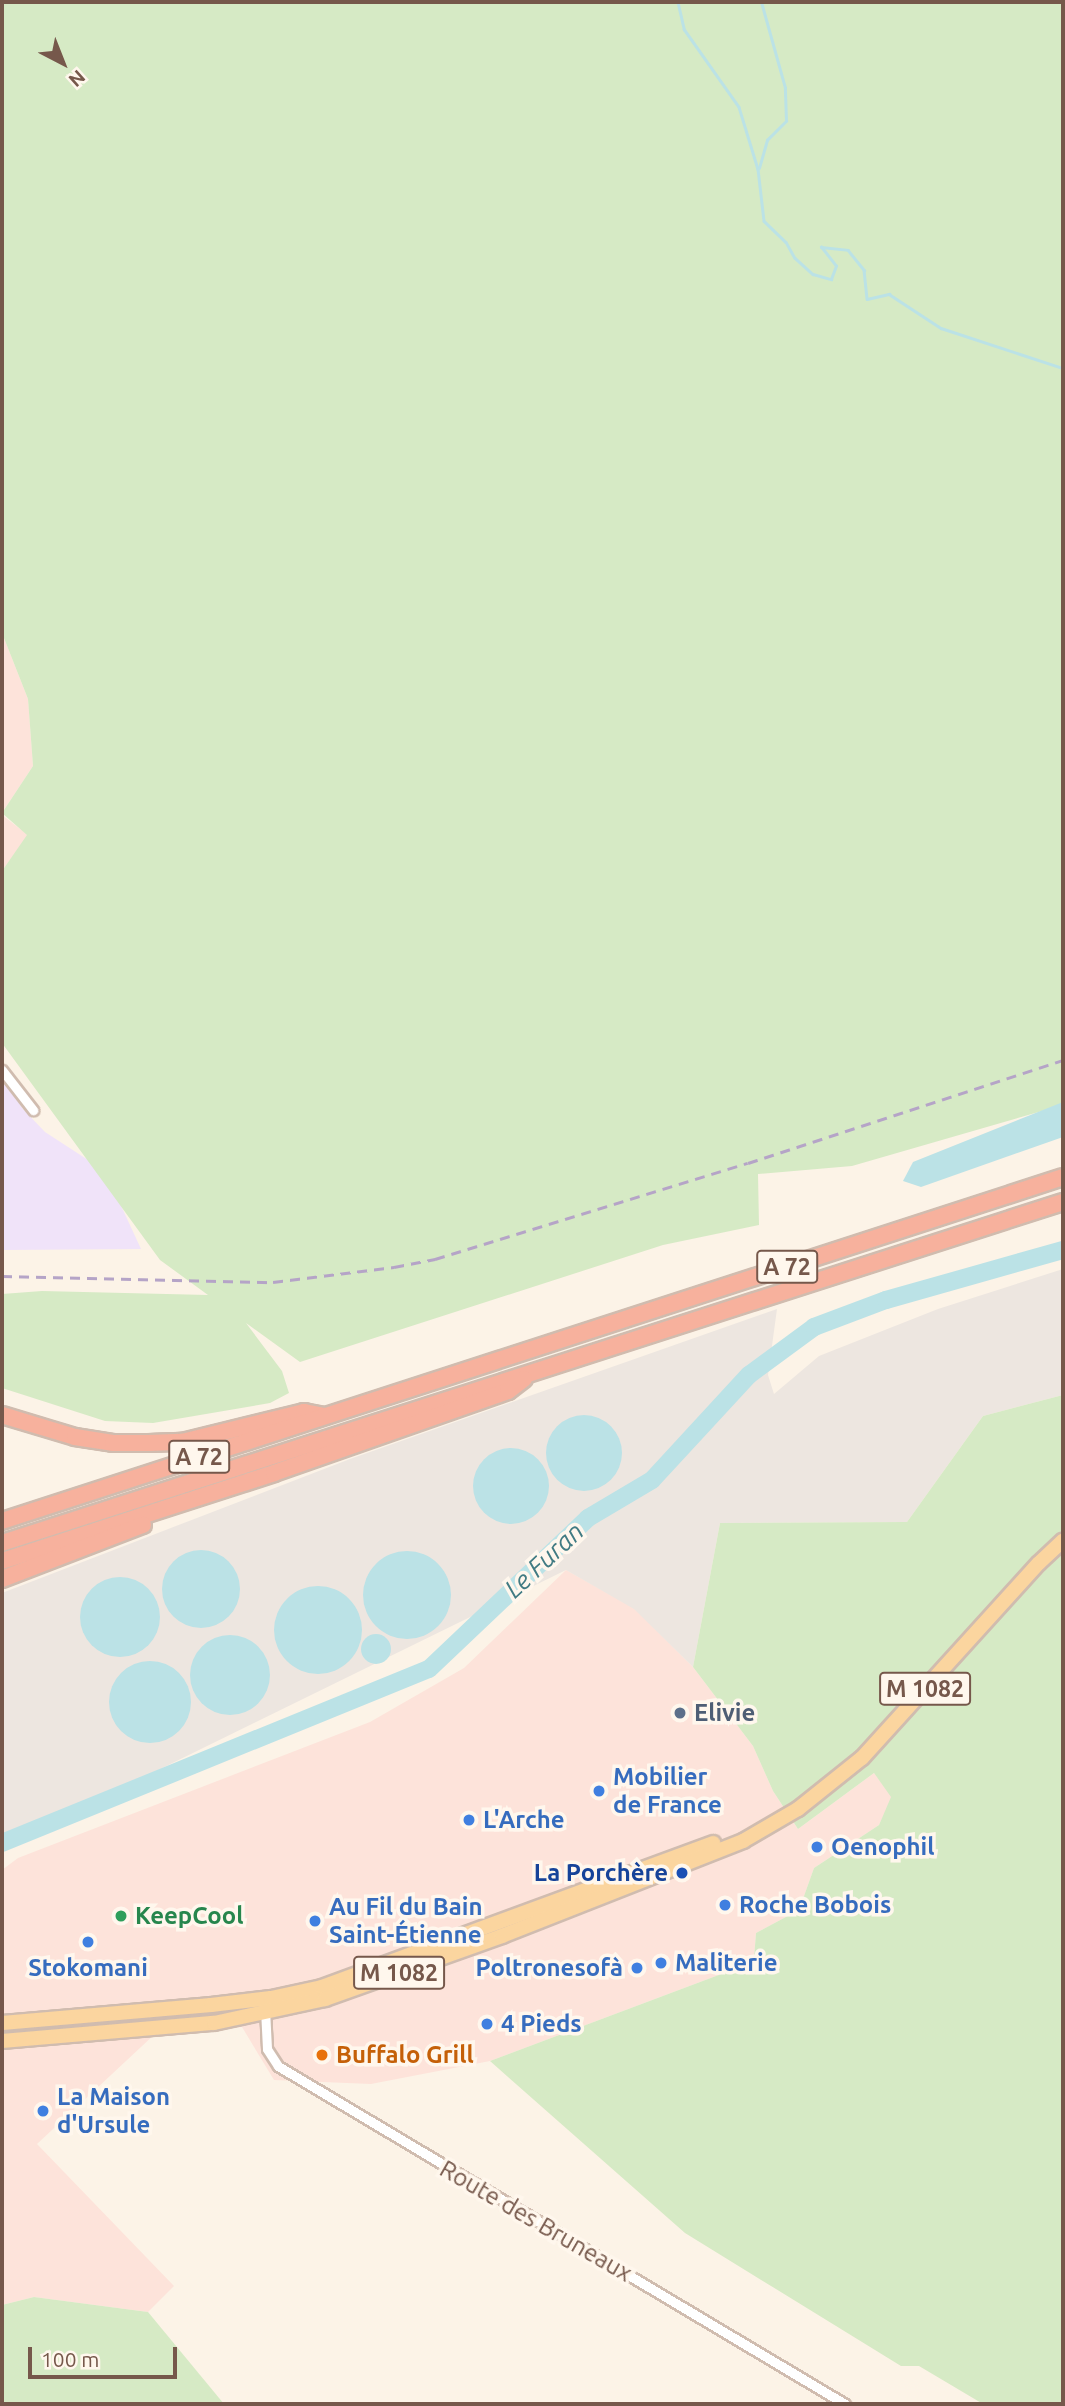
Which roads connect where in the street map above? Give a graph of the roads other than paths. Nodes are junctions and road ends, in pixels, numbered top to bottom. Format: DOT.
graph roads {
  1 [pos="2,1070"];
  2 [pos="33,1110"];
  3 [pos="1063,1177"];
  4 [pos="1063,1202"];
  5 [pos="534,1371"];
  6 [pos="2,1415"];
  7 [pos="327,1416"];
  8 [pos="274,1473"];
  9 [pos="2,1521"];
  10 [pos="1063,1541"];
  11 [pos="2,1543"];
  12 [pos="2,1561"];
  13 [pos="2,1579"];
  14 [pos="774,1822"];
  15 [pos="271,1998"];
  16 [pos="177,2007"];
  17 [pos="264,2012"];
  18 [pos="2,2023"];
  19 [pos="181,2026"];
  20 [pos="2,2041"];
  21 [pos="845,2404"];
  1 -- 2 [label="street"];
  3 -- 7 [label="highway, A 72"];
  4 -- 5 [label="highway, A 72"];
  5 -- 8 [label="highway"];
  5 -- 11 [label="highway, A 72"];
  6 -- 7 [label="highway"];
  7 -- 9 [label="highway, A 72"];
  8 -- 12 [label="highway"];
  8 -- 13 [label="highway"];
  10 -- 14 [label="main road, M 1082"];
  14 -- 15 [label="main road, M 1082"];
  14 -- 17 [label="main road, M 1082"];
  15 -- 16 [label="main road, M 1082"];
  15 -- 17 [label="street"];
  16 -- 18 [label="main road, M 1082"];
  16 -- 19 [label="main road"];
  17 -- 19 [label="main road, M 1082"];
  17 -- 21 [label="street, Route des Bruneaux"];
  19 -- 20 [label="main road, M 1082"];
}
